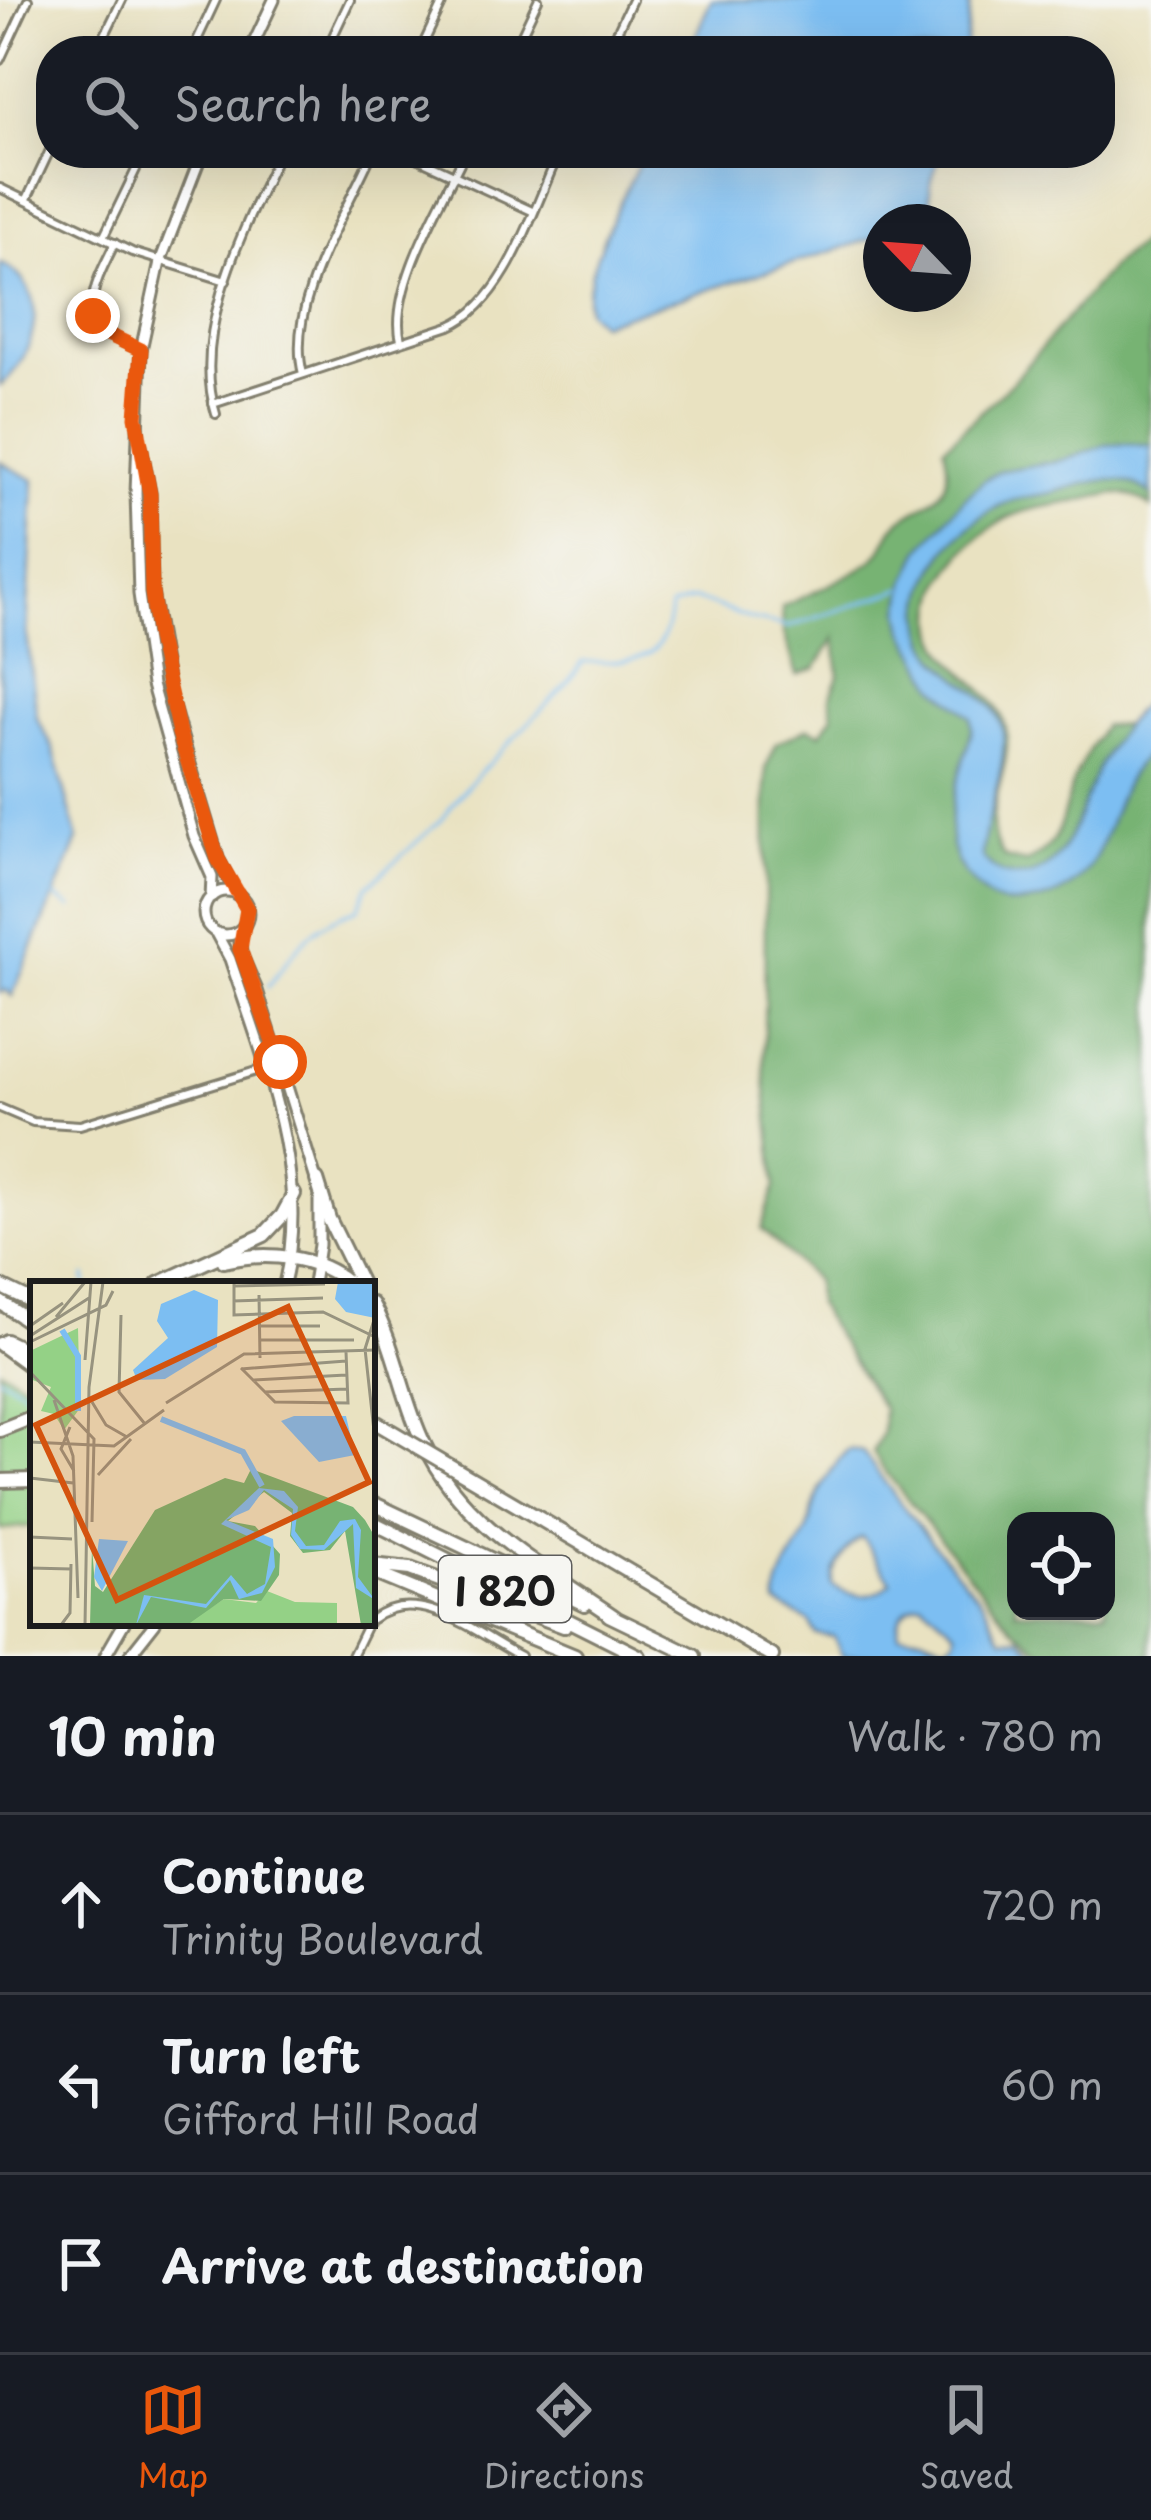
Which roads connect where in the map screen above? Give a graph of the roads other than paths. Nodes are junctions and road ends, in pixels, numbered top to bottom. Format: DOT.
graph roads {
  1 [pos="28,0"];
  2 [pos="122,0"];
  3 [pos="216,0"];
  4 [pos="274,0"];
  5 [pos="350,0"];
  6 [pos="444,0"];
  7 [pos="538,0"];
  8 [pos="632,0"];
  9 [pos="105,36"];
  10 [pos="199,36"];
  11 [pos="257,36"];
  12 [pos="333,36"];
  13 [pos="427,36"];
  14 [pos="521,36"];
  15 [pos="615,36"];
  16 [pos="0,60"];
  17 [pos="41,168"];
  18 [pos="137,168"];
  19 [pos="196,168"];
  20 [pos="272,168"];
  21 [pos="365,168"];
  22 [pos="437,168"];
  23 [pos="458,168"];
  24 [pos="552,168"];
  25 [pos="454,176"];
  26 [pos="0,188"];
  27 [pos="26,200"];
  28 [pos="532,212"];
  29 [pos="104,237"];
  30 [pos="115,243"];
  31 [pos="160,262"];
  32 [pos="226,281"];
  33 [pos="400,341"];
  34 [pos="141,350"];
  35 [pos="303,374"];
  36 [pos="213,404"];
  37 [pos="216,414"];
  38 [pos="136,417"];
  39 [pos="236,894"];
  40 [pos="211,898"];
  41 [pos="242,927"];
  42 [pos="216,933"];
  43 [pos="284,1062"];
  44 [pos="266,1067"];
  45 [pos="0,1108"];
  46 [pos="317,1180"];
  47 [pos="294,1194"];
  48 [pos="291,1258"];
  49 [pos="317,1264"];
  50 [pos="199,1267"];
  51 [pos="165,1281"];
  52 [pos="285,1281"];
  53 [pos="314,1281"];
  54 [pos="345,1281"];
  55 [pos="360,1281"];
  56 [pos="0,1286"];
  57 [pos="30,1301"];
  58 [pos="0,1307"];
  59 [pos="375,1310"];
  60 [pos="30,1324"];
  61 [pos="0,1341"];
  62 [pos="30,1353"];
  63 [pos="30,1366"];
  64 [pos="30,1418"];
  65 [pos="375,1422"];
  66 [pos="0,1430"];
  67 [pos="30,1480"];
  68 [pos="0,1481"];
  69 [pos="375,1504"];
  70 [pos="375,1524"];
  71 [pos="375,1568"];
  72 [pos="375,1569"];
  73 [pos="375,1618"];
  74 [pos="616,1618"];
  75 [pos="122,1626"];
  76 [pos="153,1626"];
  77 [pos="367,1626"];
  78 [pos="606,1640"];
  79 [pos="106,1656"];
  80 [pos="129,1656"];
  81 [pos="352,1656"];
  82 [pos="520,1656"];
  83 [pos="575,1656"];
  84 [pos="639,1656"];
  85 [pos="694,1656"];
  86 [pos="772,1656"];
  1 -- 16 [label="street"];
  2 -- 9 [label="street"];
  3 -- 10 [label="street"];
  4 -- 11 [label="main road"];
  5 -- 12 [label="street"];
  6 -- 13 [label="street"];
  7 -- 14 [label="street"];
  8 -- 15 [label="street"];
  17 -- 27 [label="street"];
  18 -- 29 [label="street"];
  19 -- 31 [label="main road"];
  20 -- 32 [label="street"];
  21 -- 35 [label="street"];
  22 -- 25 [label="street"];
  23 -- 25 [label="street"];
  24 -- 28 [label="street"];
  25 -- 28 [label="street"];
  25 -- 33 [label="street"];
  26 -- 27 [label="street"];
  27 -- 29 [label="street"];
  28 -- 33 [label="street"];
  29 -- 30 [label="street"];
  30 -- 31 [label="street"];
  30 -- 34 [label="street"];
  31 -- 32 [label="street"];
  31 -- 34 [label="main road"];
  32 -- 36 [label="street"];
  33 -- 35 [label="street"];
  34 -- 38 [label="main road"];
  35 -- 36 [label="street"];
  36 -- 37 [label="street"];
  38 -- 39 [label="main road"];
  38 -- 40 [label="main road"];
  39 -- 40 [label="main road"];
  39 -- 41 [label="main road"];
  40 -- 42 [label="main road"];
  41 -- 42 [label="main road"];
  41 -- 43 [label="main road"];
  42 -- 44 [label="main road"];
  43 -- 44 [label="street"];
  43 -- 46 [label="main road"];
  44 -- 45 [label="street"];
  44 -- 47 [label="main road"];
  46 -- 49 [label="main road"];
  46 -- 55 [label="highway"];
  47 -- 48 [label="main road"];
  47 -- 50 [label="highway"];
  48 -- 49 [label="highway"];
  48 -- 50 [label="highway"];
  48 -- 52 [label="main road"];
  49 -- 53 [label="main road"];
  49 -- 54 [label="highway"];
  50 -- 51 [label="highway"];
  56 -- 57 [label="highway"];
  58 -- 60 [label="highway"];
  59 -- 74 [label="highway"];
  61 -- 62 [label="highway"];
  61 -- 63 [label="highway"];
  64 -- 66 [label="highway"];
  65 -- 86 [label="highway, bridge"];
  67 -- 68 [label="highway"];
  69 -- 74 [label="highway, I 820"];
  70 -- 78 [label="highway, I 820"];
  71 -- 78 [label="highway"];
  72 -- 83 [label="highway"];
  73 -- 82 [label="street"];
  74 -- 85 [label="highway, I 820"];
  75 -- 79 [label="main road"];
  76 -- 80 [label="main road"];
  77 -- 81 [label="street"];
  78 -- 84 [label="highway, I 820"];
}
